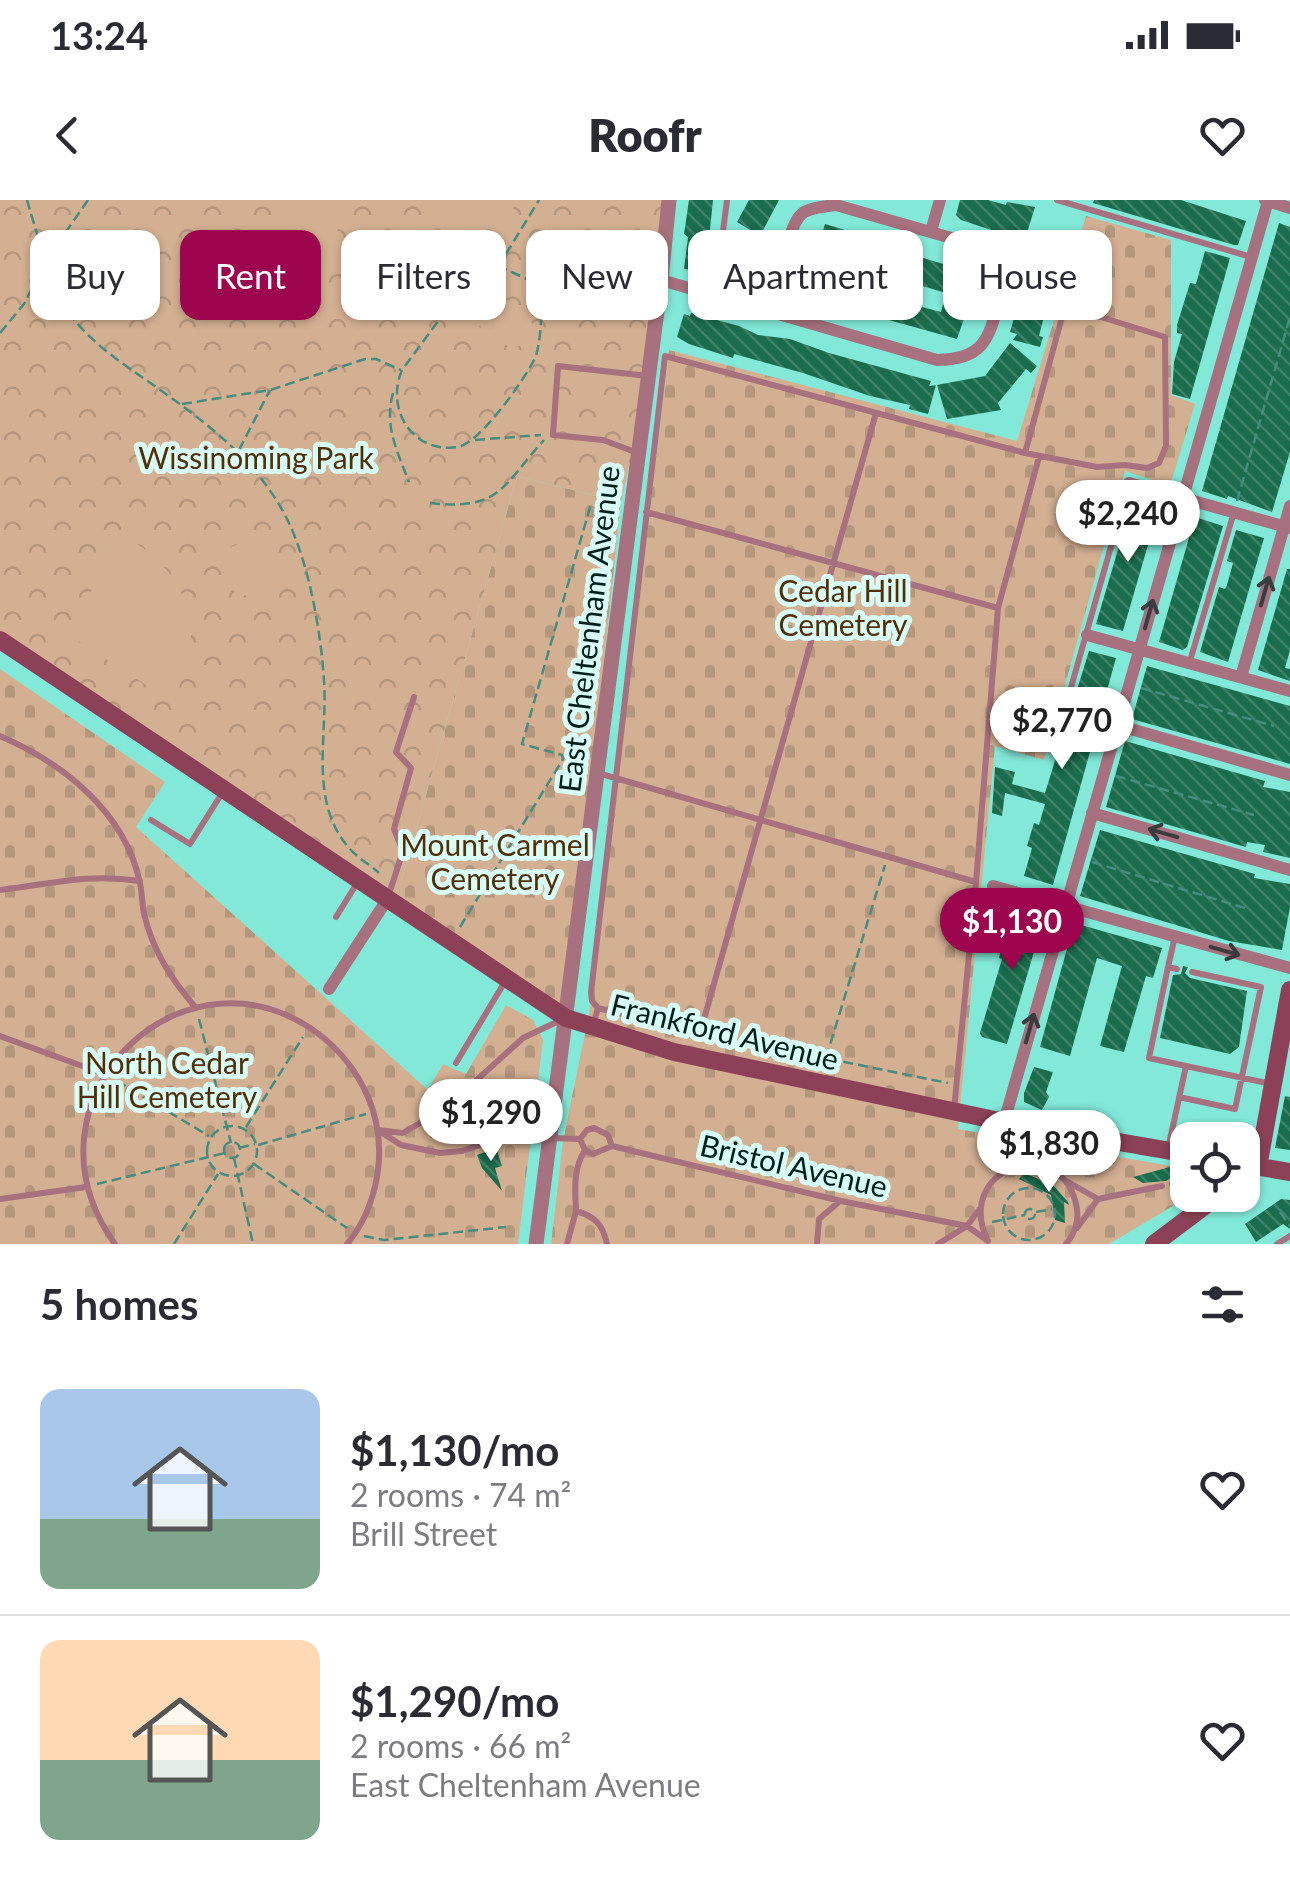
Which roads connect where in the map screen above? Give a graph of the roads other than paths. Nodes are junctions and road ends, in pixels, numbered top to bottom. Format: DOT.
graph roads {
  1 [pos="669,200"];
  2 [pos="726,200"];
  3 [pos="940,200"];
  4 [pos="1058,200"];
  5 [pos="1266,200"];
  6 [pos="1290,208"];
  7 [pos="666,230"];
  8 [pos="722,230"];
  9 [pos="791,230"];
  10 [pos="931,232"];
  11 [pos="1252,258"];
  12 [pos="657,320"];
  13 [pos="802,320"];
  14 [pos="649,376"];
  15 [pos="876,413"];
  16 [pos="639,453"];
  17 [pos="1025,453"];
  18 [pos="1040,457"];
  19 [pos="1128,483"];
  20 [pos="1183,497"];
  21 [pos="1290,506"];
  22 [pos="646,512"];
  23 [pos="1234,512"];
  24 [pos="1287,527"];
  25 [pos="833,564"];
  26 [pos="998,608"];
  27 [pos="1087,635"];
  28 [pos="0,640"];
  29 [pos="1139,648"];
  30 [pos="1190,662"];
  31 [pos="1240,677"];
  32 [pos="1290,689"];
  33 [pos="414,696"];
  34 [pos="1117,725"];
  35 [pos="0,736"];
  36 [pos="1053,751"];
  37 [pos="598,773"];
  38 [pos="1290,774"];
  39 [pos="614,778"];
  40 [pos="224,789"];
  41 [pos="1092,813"];
  42 [pos="151,820"];
  43 [pos="761,820"];
  44 [pos="1290,870"];
  45 [pos="360,880"];
  46 [pos="140,881"];
  47 [pos="976,882"];
  48 [pos="993,886"];
  49 [pos="0,890"];
  50 [pos="390,890"];
  51 [pos="1064,905"];
  52 [pos="336,917"];
  53 [pos="1175,936"];
  54 [pos="1290,968"];
  55 [pos="1192,972"];
  56 [pos="506,979"];
  57 [pos="328,989"];
  58 [pos="1290,992"];
  59 [pos="196,1008"];
  60 [pos="595,1017"];
  61 [pos="566,1018"];
  62 [pos="0,1036"];
  63 [pos="1286,1036"];
  64 [pos="456,1063"];
  65 [pos="1186,1066"];
  66 [pos="104,1074"];
  67 [pos="1242,1078"];
  68 [pos="1273,1084"];
  69 [pos="1179,1097"];
  70 [pos="954,1111"];
  71 [pos="1004,1122"];
  72 [pos="1260,1129"];
  73 [pos="378,1130"];
  74 [pos="550,1138"];
  75 [pos="580,1140"];
  76 [pos="612,1146"];
  77 [pos="585,1150"];
  78 [pos="1168,1151"];
  79 [pos="1260,1171"];
  80 [pos="1290,1172"];
  81 [pos="1062,1178"];
  82 [pos="1162,1186"];
  83 [pos="86,1187"];
  84 [pos="0,1199"];
  85 [pos="1098,1200"];
  86 [pos="840,1201"];
  87 [pos="980,1209"];
  88 [pos="576,1211"];
  89 [pos="1190,1212"];
  90 [pos="967,1226"];
  91 [pos="1290,1236"];
  92 [pos="1069,1241"];
  93 [pos="990,1242"];
  94 [pos="115,1244"];
  95 [pos="347,1244"];
  96 [pos="536,1244"];
  97 [pos="568,1244"];
  98 [pos="606,1244"];
  99 [pos="816,1244"];
  100 [pos="938,1244"];
  101 [pos="1154,1244"];
  102 [pos="1278,1244"];
  1 -- 7 [label="street, East Cheltenham Avenue"];
  2 -- 8 [label="lane"];
  3 -- 10 [label="street"];
  4 -- 11 [label="lane"];
  5 -- 6 [label="street"];
  5 -- 11 [label="street"];
  9 -- 10 [label="street"];
  10 -- 13 [label="street"];
  11 -- 20 [label="street"];
  12 -- 14 [label="street, East Cheltenham Avenue"];
  14 -- 16 [label="street, East Cheltenham Avenue"];
  14 -- 16 [label="lane"];
  15 -- 17 [label="lane"];
  15 -- 22 [label="lane"];
  15 -- 25 [label="lane"];
  16 -- 37 [label="street, East Cheltenham Avenue"];
  17 -- 18 [label="lane"];
  17 -- 18 [label="lane"];
  18 -- 26 [label="lane"];
  19 -- 20 [label="street"];
  19 -- 27 [label="lane"];
  20 -- 23 [label="street"];
  29 -- 20 [label="street, one-way"];
  21 -- 24 [label="street"];
  22 -- 25 [label="lane"];
  22 -- 39 [label="lane"];
  23 -- 24 [label="street"];
  23 -- 30 [label="lane"];
  31 -- 24 [label="street, one-way"];
  25 -- 26 [label="lane"];
  25 -- 43 [label="lane"];
  26 -- 47 [label="lane"];
  27 -- 29 [label="street"];
  27 -- 36 [label="lane"];
  28 -- 40 [label="main road, Frankford Avenue"];
  29 -- 30 [label="street"];
  29 -- 34 [label="street"];
  30 -- 31 [label="street"];
  31 -- 32 [label="street"];
  33 -- 50 [label="lane"];
  34 -- 38 [label="street"];
  34 -- 41 [label="street"];
  35 -- 46 [label="lane"];
  37 -- 39 [label="lane"];
  37 -- 61 [label="street, East Cheltenham Avenue"];
  39 -- 43 [label="lane"];
  39 -- 60 [label="lane"];
  40 -- 42 [label="lane"];
  40 -- 45 [label="main road, Frankford Avenue"];
  44 -- 41 [label="street, one-way"];
  41 -- 51 [label="street"];
  43 -- 47 [label="lane"];
  43 -- 60 [label="lane"];
  45 -- 50 [label="main road, Frankford Avenue"];
  45 -- 52 [label="lane"];
  46 -- 49 [label="lane"];
  46 -- 59 [label="lane"];
  47 -- 70 [label="lane"];
  48 -- 51 [label="street"];
  50 -- 56 [label="main road, Frankford Avenue"];
  50 -- 57 [label="street"];
  51 -- 53 [label="street"];
  71 -- 51 [label="street, one-way"];
  53 -- 54 [label="street, one-way"];
  53 -- 65 [label="lane"];
  55 -- 67 [label="lane"];
  56 -- 61 [label="main road, Frankford Avenue"];
  56 -- 64 [label="lane"];
  58 -- 63 [label="main road"];
  59 -- 66 [label="lane"];
  59 -- 73 [label="lane"];
  60 -- 61 [label="main road, Frankford Avenue"];
  60 -- 70 [label="main road, Frankford Avenue"];
  61 -- 73 [label="lane"];
  61 -- 74 [label="street, East Cheltenham Avenue"];
  62 -- 66 [label="lane"];
  63 -- 68 [label="main road"];
  65 -- 67 [label="lane"];
  65 -- 69 [label="lane"];
  66 -- 83 [label="lane"];
  67 -- 68 [label="lane"];
  67 -- 69 [label="lane"];
  68 -- 72 [label="main road"];
  69 -- 78 [label="lane"];
  70 -- 71 [label="main road, Frankford Avenue"];
  71 -- 78 [label="main road, Frankford Avenue"];
  73 -- 74 [label="lane"];
  73 -- 95 [label="lane"];
  74 -- 75 [label="lane"];
  74 -- 96 [label="street, East Cheltenham Avenue"];
  75 -- 76 [label="lane"];
  75 -- 77 [label="lane"];
  76 -- 77 [label="lane"];
  76 -- 86 [label="lane, Bristol Avenue"];
  77 -- 88 [label="lane"];
  79 -- 80 [label="main road"];
  81 -- 85 [label="lane"];
  81 -- 87 [label="lane"];
  81 -- 92 [label="lane"];
  82 -- 85 [label="lane"];
  83 -- 84 [label="lane"];
  83 -- 94 [label="lane"];
  85 -- 92 [label="lane"];
  86 -- 90 [label="lane, Bristol Avenue"];
  86 -- 99 [label="lane"];
  87 -- 90 [label="lane"];
  87 -- 93 [label="lane"];
  88 -- 97 [label="lane"];
  88 -- 98 [label="lane"];
  89 -- 101 [label="main road"];
  90 -- 93 [label="lane"];
  90 -- 100 [label="lane"];
  91 -- 102 [label="lane"];
}
